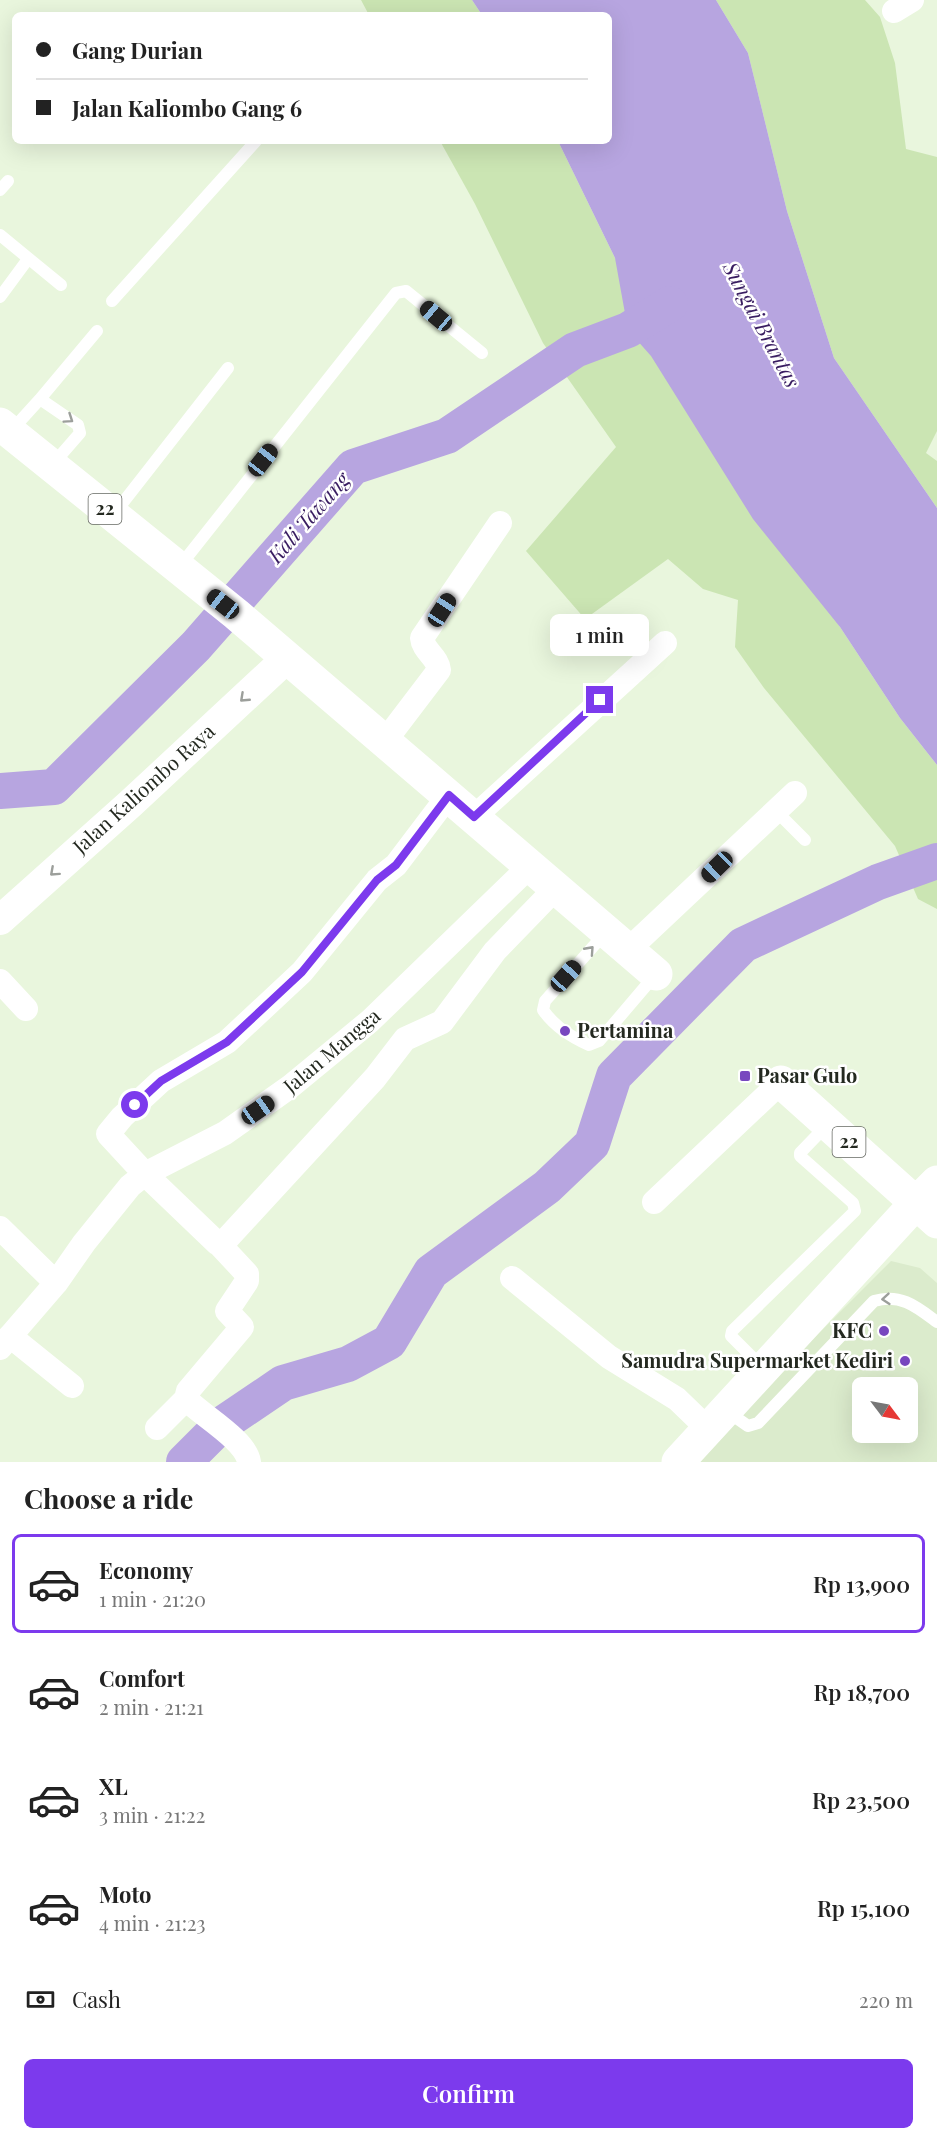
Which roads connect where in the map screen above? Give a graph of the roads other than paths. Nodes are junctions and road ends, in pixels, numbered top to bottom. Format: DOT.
graph roads {
  1 [pos="253,144"];
  2 [pos="0,235"];
  3 [pos="28,259"];
  4 [pos="61,285"];
  5 [pos="0,297"];
  6 [pos="112,301"];
  7 [pos="97,331"];
  8 [pos="482,353"];
  9 [pos="228,368"];
  10 [pos="40,399"];
  11 [pos="5,428"];
  12 [pos="51,466"];
  13 [pos="113,515"];
  14 [pos="500,523"];
  15 [pos="179,567"];
  16 [pos="665,643"];
  17 [pos="286,658"];
  18 [pos="385,741"];
  19 [pos="795,793"];
  20 [pos="449,795"];
  21 [pos="776,811"];
  22 [pos="474,817"];
  23 [pos="805,840"];
  24 [pos="530,866"];
  25 [pos="556,888"];
  26 [pos="0,920"];
  27 [pos="617,941"];
  28 [pos="656,974"];
  29 [pos="0,981"];
  30 [pos="26,1009"];
  31 [pos="781,1082"];
  32 [pos="828,1124"];
  33 [pos="145,1174"];
  34 [pos="654,1202"];
  35 [pos="930,1202"];
  36 [pos="0,1228"];
  37 [pos="219,1244"];
  38 [pos="512,1278"];
  39 [pos="56,1283"];
  40 [pos="937,1322"];
  41 [pos="5,1342"];
  42 [pos="764,1369"];
  43 [pos="72,1386"];
  44 [pos="186,1399"];
  45 [pos="717,1420"];
  46 [pos="158,1428"];
  47 [pos="249,1462"];
  48 [pos="678,1462"];
  1 -- 6 [label="lane"];
  2 -- 3 [label="lane"];
  3 -- 4 [label="lane"];
  3 -- 5 [label="lane"];
  7 -- 10 [label="lane"];
  8 -- 15 [label="lane"];
  9 -- 13 [label="lane"];
  10 -- 11 [label="lane"];
  10 -- 12 [label="lane, one-way"];
  11 -- 12 [label="main road, 22"];
  12 -- 13 [label="main road, 22"];
  13 -- 15 [label="main road, 22"];
  14 -- 18 [label="street"];
  15 -- 17 [label="main road, 22"];
  16 -- 22 [label="street"];
  17 -- 18 [label="main road, 22"];
  17 -- 26 [label="street, Jalan Kaliombo Raya, one-way"];
  18 -- 20 [label="main road, 22"];
  19 -- 21 [label="street"];
  20 -- 22 [label="main road, 22"];
  20 -- 33 [label="street"];
  21 -- 23 [label="lane"];
  21 -- 27 [label="street"];
  22 -- 24 [label="main road, 22"];
  24 -- 25 [label="main road, 22"];
  24 -- 33 [label="street, Jalan Mangga"];
  25 -- 27 [label="main road, 22"];
  25 -- 37 [label="street"];
  27 -- 28 [label="main road, 22"];
  28 -- 27 [label="lane, one-way"];
  29 -- 30 [label="street"];
  31 -- 32 [label="main road, 22"];
  31 -- 34 [label="street"];
  32 -- 35 [label="main road, 22"];
  32 -- 42 [label="lane"];
  33 -- 37 [label="street"];
  33 -- 39 [label="street, Jalan Mangga"];
  35 -- 42 [label="main road"];
  36 -- 39 [label="street"];
  37 -- 44 [label="street"];
  38 -- 45 [label="street"];
  39 -- 41 [label="street, Jalan Mangga"];
  40 -- 45 [label="lane, one-way"];
  41 -- 43 [label="street"];
  42 -- 45 [label="main road"];
  44 -- 46 [label="street"];
  44 -- 47 [label="street"];
  45 -- 48 [label="main road"];
}
